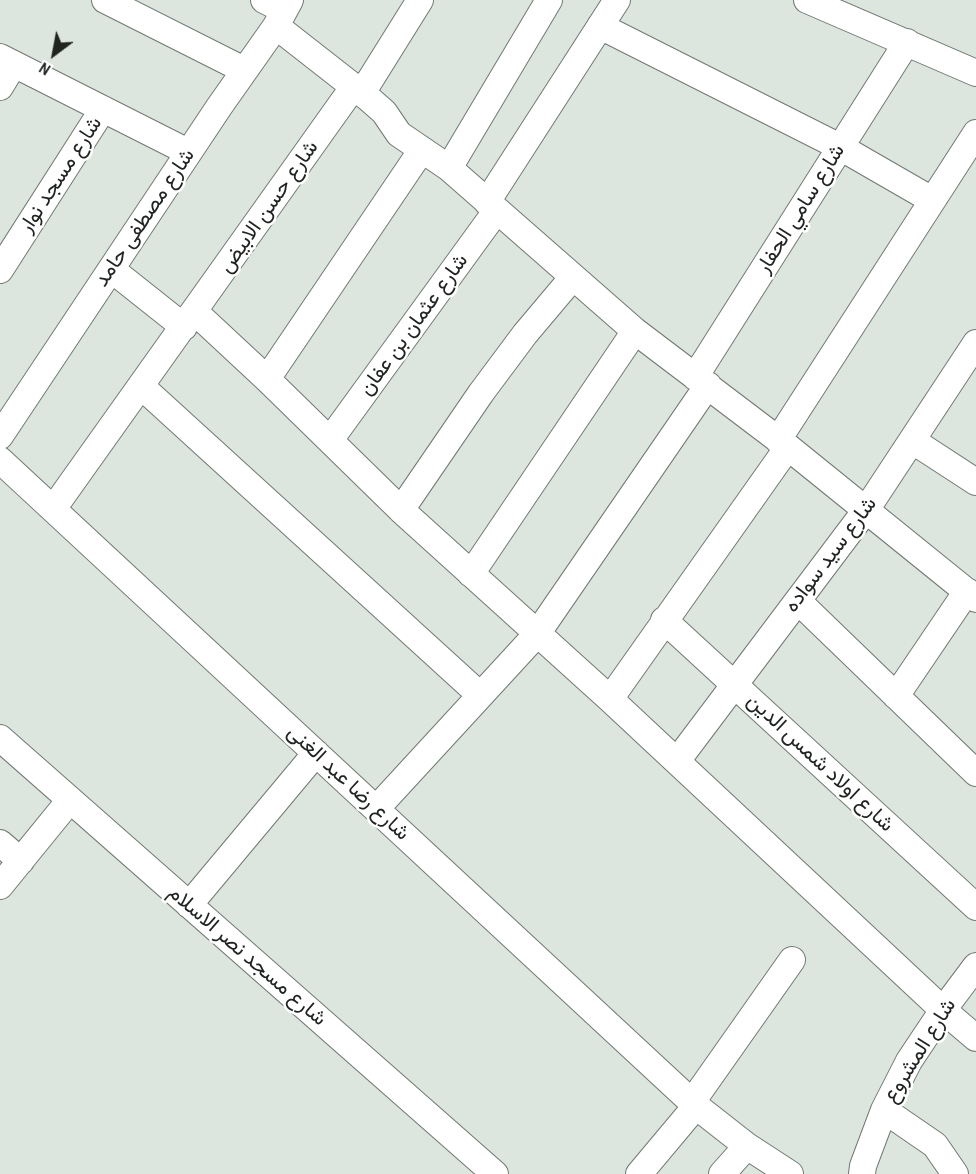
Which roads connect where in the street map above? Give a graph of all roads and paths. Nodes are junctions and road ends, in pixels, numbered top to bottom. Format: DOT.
graph roads {
  1 [pos="105,0"];
  2 [pos="420,0"];
  3 [pos="549,0"];
  4 [pos="617,0"];
  5 [pos="807,0"];
  6 [pos="278,9"];
  7 [pos="600,26"];
  8 [pos="907,42"];
  9 [pos="7,60"];
  10 [pos="244,70"];
  11 [pos="976,73"];
  12 [pos="0,87"];
  13 [pos="358,90"];
  14 [pos="104,109"];
  15 [pos="976,133"];
  16 [pos="840,147"];
  17 [pos="421,151"];
  18 [pos="188,152"];
  19 [pos="449,168"];
  20 [pos="932,200"];
  21 [pos="492,206"];
  22 [pos="111,269"];
  23 [pos="0,270"];
  24 [pos="573,277"];
  25 [pos="190,320"];
  26 [pos="635,331"];
  27 [pos="976,344"];
  28 [pos="968,374"];
  29 [pos="267,379"];
  30 [pos="702,381"];
  31 [pos="141,387"];
  32 [pos="0,436"];
  33 [pos="330,440"];
  34 [pos="913,441"];
  35 [pos="783,444"];
  36 [pos="0,460"];
  37 [pos="976,482"];
  38 [pos="53,509"];
  39 [pos="401,510"];
  40 [pos="866,510"];
  41 [pos="471,574"];
  42 [pos="971,595"];
  43 [pos="798,601"];
  44 [pos="664,620"];
  45 [pos="537,634"];
  46 [pos="735,685"];
  47 [pos="480,695"];
  48 [pos="896,696"];
  49 [pos="610,699"];
  50 [pos="0,738"];
  51 [pos="316,753"];
  52 [pos="677,761"];
  53 [pos="976,773"];
  54 [pos="70,800"];
  55 [pos="376,809"];
  56 [pos="0,843"];
  57 [pos="21,861"];
  58 [pos="0,886"];
  59 [pos="189,904"];
  60 [pos="976,907"];
  61 [pos="792,960"];
  62 [pos="976,966"];
  63 [pos="943,1010"];
  64 [pos="976,1038"];
  65 [pos="694,1104"];
  66 [pos="884,1110"];
  67 [pos="747,1146"];
  68 [pos="495,1174"];
  69 [pos="639,1174"];
  70 [pos="723,1174"];
  71 [pos="790,1174"];
  72 [pos="862,1174"];
  73 [pos="955,1174"];
  1 -- 10 [label="street"];
  2 -- 13 [label="street, شارع حسن الابيض"];
  3 -- 19 [label="street"];
  4 -- 7 [label="street, شارع عثمان بن عفان"];
  5 -- 8 [label="street"];
  6 -- 10 [label="street, شارع مصطفى حامد"];
  6 -- 13 [label="street"];
  7 -- 16 [label="street"];
  7 -- 21 [label="street, شارع عثمان بن عفان"];
  8 -- 11 [label="street"];
  8 -- 16 [label="street, شارع سامي الحفار"];
  9 -- 12 [label="street"];
  9 -- 14 [label="street"];
  10 -- 18 [label="street, شارع مصطفى حامد"];
  13 -- 17 [label="street"];
  13 -- 25 [label="street, شارع حسن الابيض"];
  14 -- 18 [label="street"];
  14 -- 23 [label="street, شارع مسجد نوار"];
  15 -- 20 [label="street"];
  16 -- 20 [label="street"];
  16 -- 30 [label="street, شارع سامي الحفار"];
  17 -- 19 [label="street"];
  17 -- 29 [label="street"];
  18 -- 22 [label="street, شارع مصطفى حامد"];
  19 -- 21 [label="street"];
  20 -- 35 [label="street"];
  21 -- 24 [label="street"];
  21 -- 33 [label="street, شارع عثمان بن عفان"];
  22 -- 25 [label="street"];
  22 -- 32 [label="street, شارع مصطفى حامد"];
  24 -- 26 [label="street"];
  24 -- 39 [label="street"];
  25 -- 29 [label="street"];
  25 -- 31 [label="street, شارع حسن الابيض"];
  26 -- 30 [label="street"];
  26 -- 41 [label="street"];
  27 -- 28 [label="street, شارع سيد سواده"];
  28 -- 34 [label="street, شارع سيد سواده"];
  29 -- 33 [label="street"];
  30 -- 35 [label="street"];
  30 -- 45 [label="street, شارع سامي الحفار"];
  31 -- 38 [label="street, شارع حسن الابيض"];
  31 -- 47 [label="street"];
  33 -- 39 [label="street"];
  34 -- 37 [label="street"];
  34 -- 40 [label="street, شارع سيد سواده"];
  35 -- 40 [label="street"];
  35 -- 44 [label="street"];
  36 -- 38 [label="street, شارع رضا عبد الغنى"];
  38 -- 51 [label="street, شارع رضا عبد الغنى"];
  39 -- 41 [label="street"];
  40 -- 42 [label="street"];
  40 -- 43 [label="street, شارع سيد سواده"];
  41 -- 45 [label="street"];
  42 -- 48 [label="street"];
  43 -- 46 [label="street, شارع سيد سواده"];
  43 -- 48 [label="street"];
  44 -- 46 [label="street, شارع اولاد شمس الدين"];
  44 -- 49 [label="street"];
  45 -- 47 [label="street, شارع سامي الحفار"];
  45 -- 49 [label="street"];
  46 -- 52 [label="street, شارع سيد سواده"];
  46 -- 60 [label="street, شارع اولاد شمس الدين"];
  47 -- 55 [label="street, شارع سامي الحفار"];
  48 -- 53 [label="street"];
  49 -- 52 [label="street"];
  50 -- 54 [label="street, شارع مسجد نصر الاسلام"];
  51 -- 55 [label="street, شارع رضا عبد الغنى"];
  51 -- 59 [label="street"];
  52 -- 63 [label="street"];
  54 -- 57 [label="street"];
  54 -- 59 [label="street, شارع مسجد نصر الاسلام"];
  55 -- 65 [label="street, شارع رضا عبد الغنى"];
  56 -- 57 [label="street"];
  57 -- 58 [label="street"];
  59 -- 68 [label="street, شارع مسجد نصر الاسلام"];
  61 -- 65 [label="street"];
  62 -- 63 [label="street, شارع المشروع"];
  63 -- 64 [label="street"];
  63 -- 66 [label="street, شارع المشروع"];
  65 -- 67 [label="street, شارع رضا عبد الغنى"];
  65 -- 69 [label="street"];
  66 -- 72 [label="street, شارع المشروع"];
  66 -- 73 [label="street"];
  67 -- 70 [label="street"];
  67 -- 71 [label="street, شارع رضا عبد الغنى"];
}
